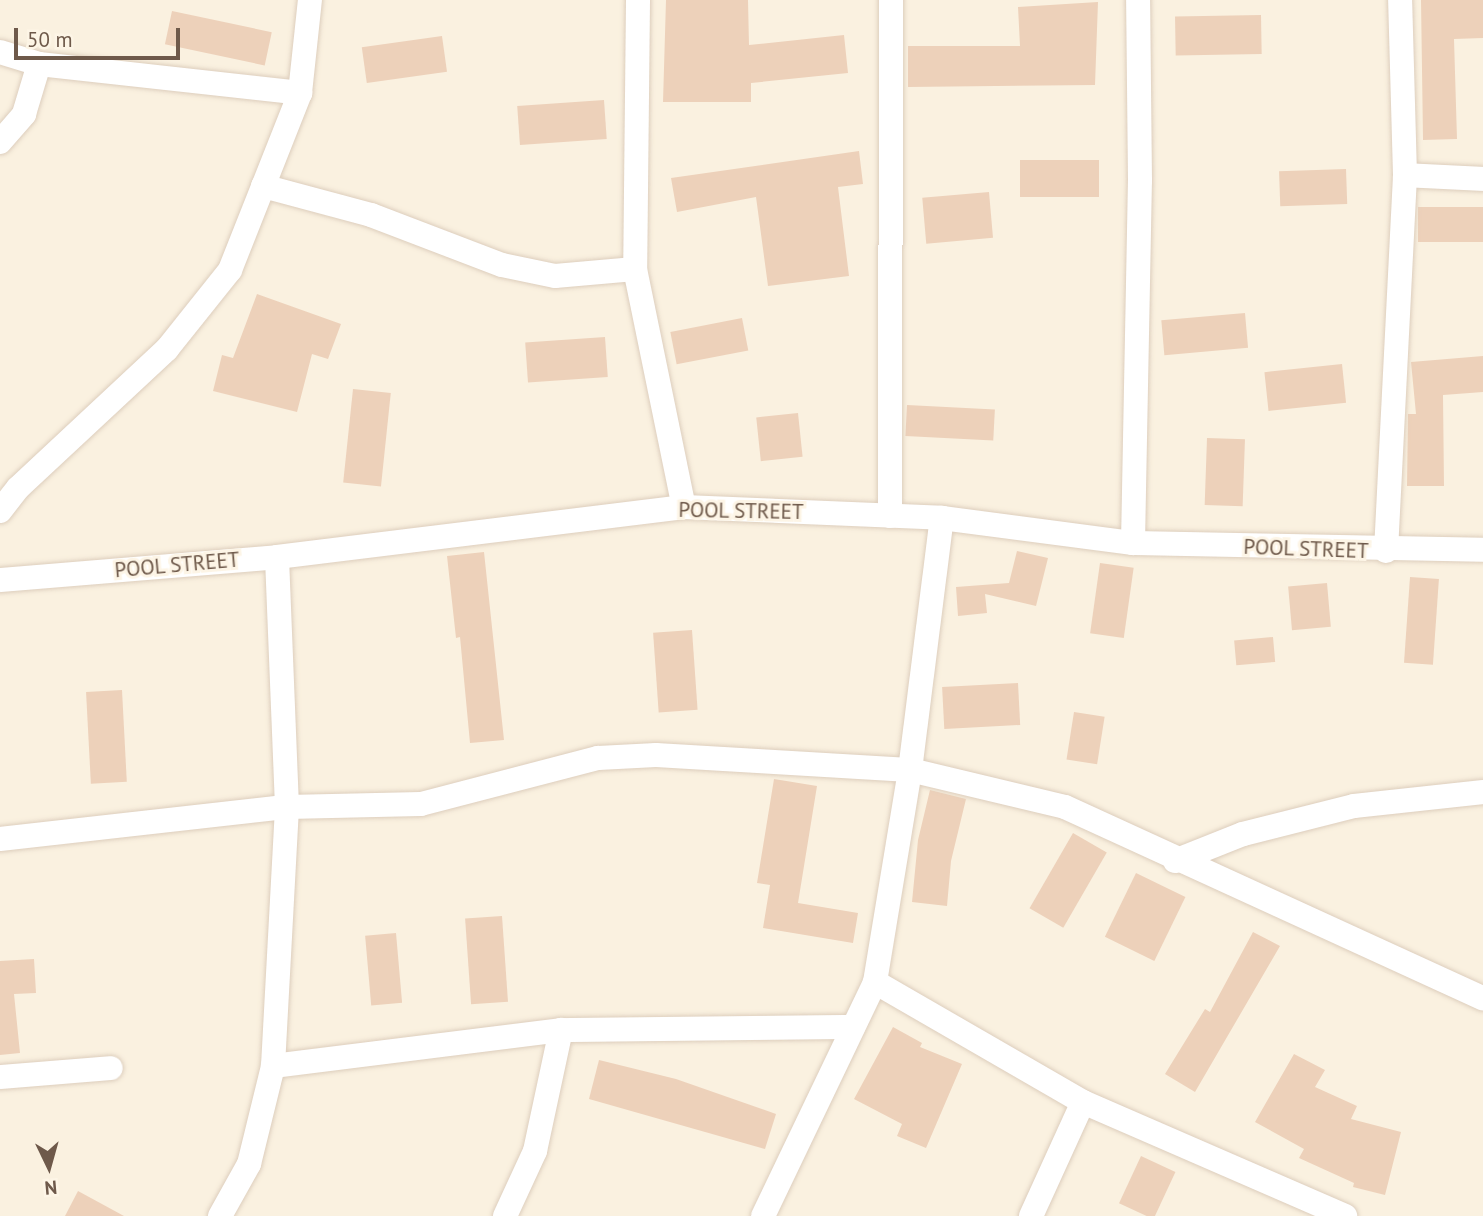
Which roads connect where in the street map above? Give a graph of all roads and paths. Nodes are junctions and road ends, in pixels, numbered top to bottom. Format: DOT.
graph roads {
  1 [pos="310,0"];
  2 [pos="638,0"];
  3 [pos="891,0"];
  4 [pos="1138,0"];
  5 [pos="1400,0"];
  6 [pos="0,52"];
  7 [pos="38,64"];
  8 [pos="300,93"];
  9 [pos="0,142"];
  10 [pos="1405,175"];
  11 [pos="1483,179"];
  12 [pos="263,186"];
  13 [pos="635,269"];
  14 [pos="684,507"];
  15 [pos="0,511"];
  16 [pos="890,516"];
  17 [pos="942,518"];
  18 [pos="1133,543"];
  19 [pos="1483,550"];
  20 [pos="1387,551"];
  21 [pos="277,556"];
  22 [pos="0,580"];
  23 [pos="911,771"];
  24 [pos="1483,792"];
  25 [pos="287,807"];
  26 [pos="0,839"];
  27 [pos="1175,861"];
  28 [pos="875,982"];
  29 [pos="1483,998"];
  30 [pos="853,1027"];
  31 [pos="561,1030"];
  32 [pos="274,1066"];
  33 [pos="111,1068"];
  34 [pos="0,1077"];
  35 [pos="1083,1102"];
  36 [pos="1320,1211"];
  37 [pos="220,1216"];
  38 [pos="505,1216"];
  39 [pos="763,1216"];
  40 [pos="1031,1216"];
  41 [pos="1345,1216"];
  1 -- 8 [label="street"];
  2 -- 13 [label="street"];
  3 -- 16 [label="street"];
  4 -- 18 [label="street"];
  5 -- 10 [label="street"];
  6 -- 7 [label="street"];
  7 -- 8 [label="street"];
  7 -- 9 [label="street"];
  8 -- 12 [label="street"];
  10 -- 11 [label="street"];
  10 -- 20 [label="street"];
  12 -- 13 [label="street"];
  12 -- 15 [label="street"];
  13 -- 14 [label="street"];
  14 -- 16 [label="street, POOL STREET"];
  14 -- 21 [label="street, POOL STREET"];
  16 -- 17 [label="street, POOL STREET"];
  17 -- 18 [label="street, POOL STREET"];
  17 -- 23 [label="street"];
  18 -- 20 [label="street, POOL STREET"];
  19 -- 20 [label="street, POOL STREET"];
  21 -- 22 [label="street, POOL STREET"];
  21 -- 25 [label="street"];
  23 -- 25 [label="street"];
  23 -- 27 [label="street"];
  23 -- 28 [label="street"];
  24 -- 27 [label="street"];
  25 -- 26 [label="street"];
  25 -- 32 [label="street"];
  27 -- 29 [label="street"];
  28 -- 30 [label="street"];
  28 -- 35 [label="street"];
  30 -- 31 [label="street"];
  30 -- 39 [label="street"];
  31 -- 32 [label="street"];
  31 -- 38 [label="street"];
  32 -- 37 [label="street"];
  33 -- 34 [label="street"];
  35 -- 36 [label="street"];
  35 -- 40 [label="street"];
  36 -- 41 [label="street"];
}
